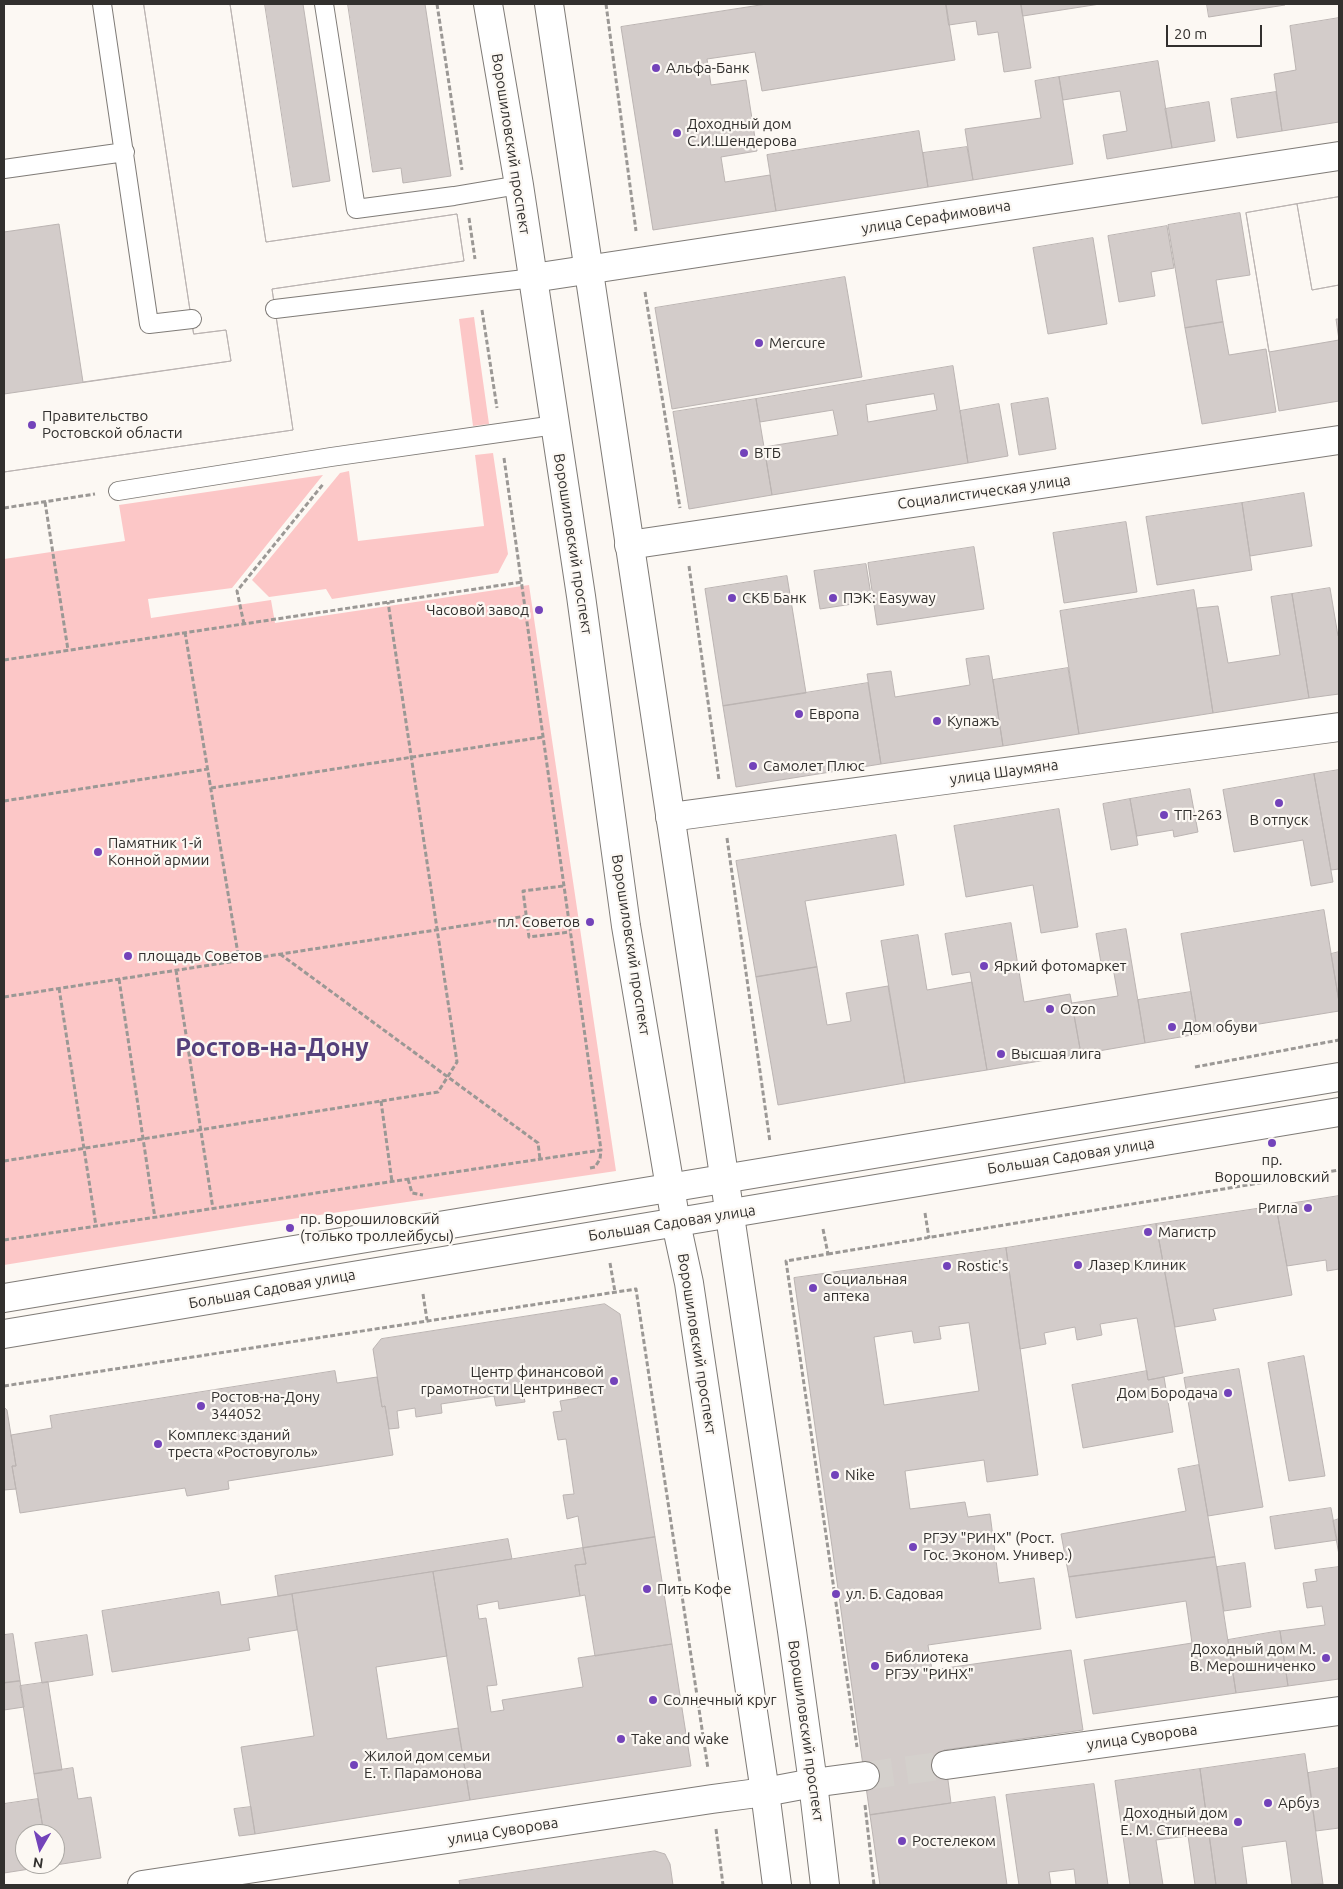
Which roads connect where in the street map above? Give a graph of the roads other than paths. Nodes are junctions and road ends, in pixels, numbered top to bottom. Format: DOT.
graph roads {
  1 [pos="102,4"];
  2 [pos="324,4"];
  3 [pos="488,4"];
  4 [pos="549,4"];
  5 [pos="125,152"];
  6 [pos="1339,156"];
  7 [pos="4,170"];
  8 [pos="518,185"];
  9 [pos="589,270"];
  10 [pos="533,278"];
  11 [pos="275,309"];
  12 [pos="192,319"];
  13 [pos="555,425"];
  14 [pos="1339,440"];
  15 [pos="118,491"];
  16 [pos="629,545"];
  17 [pos="1339,727"];
  18 [pos="670,818"];
  19 [pos="1339,1077"];
  20 [pos="1339,1112"];
  21 [pos="726,1179"];
  22 [pos="671,1189"];
  23 [pos="730,1214"];
  24 [pos="676,1223"];
  25 [pos="4,1298"];
  26 [pos="4,1334"];
  27 [pos="1339,1711"];
  28 [pos="946,1765"];
  29 [pos="863,1776"];
  30 [pos="813,1783"];
  31 [pos="765,1792"];
  32 [pos="142,1885"];
  33 [pos="777,1885"];
  34 [pos="825,1885"];
  1 -- 5 [label="lane"];
  2 -- 8 [label="lane"];
  3 -- 8 [label="main road, Ворошиловский проспект"];
  4 -- 9 [label="main road, Ворошиловский проспект"];
  5 -- 7 [label="lane"];
  5 -- 12 [label="lane"];
  6 -- 9 [label="main road, улица Серафимовича"];
  8 -- 10 [label="main road, Ворошиловский проспект"];
  9 -- 10 [label="main road, улица Серафимовича"];
  9 -- 16 [label="main road, Ворошиловский проспект"];
  10 -- 11 [label="lane"];
  10 -- 13 [label="main road, Ворошиловский проспект"];
  13 -- 15 [label="lane"];
  13 -- 22 [label="main road, Ворошиловский проспект"];
  14 -- 16 [label="main road, Социалистическая улица"];
  16 -- 18 [label="main road, Ворошиловский проспект"];
  17 -- 18 [label="main road, улица Шаумяна"];
  18 -- 21 [label="main road, Ворошиловский проспект"];
  19 -- 21 [label="main road"];
  20 -- 23 [label="main road, Большая Садовая улица"];
  21 -- 22 [label="main road"];
  21 -- 23 [label="main road, Ворошиловский проспект"];
  22 -- 24 [label="main road, Ворошиловский проспект"];
  22 -- 25 [label="main road"];
  23 -- 24 [label="main road, Большая Садовая улица"];
  23 -- 30 [label="main road, Ворошиловский проспект"];
  24 -- 26 [label="main road, Большая Садовая улица"];
  24 -- 31 [label="main road, Ворошиловский проспект"];
  27 -- 28 [label="main road, улица Суворова"];
  29 -- 30 [label="main road, улица Суворова"];
  30 -- 31 [label="main road, улица Суворова"];
  30 -- 34 [label="main road, Ворошиловский проспект"];
  31 -- 32 [label="main road, улица Суворова"];
  31 -- 33 [label="main road, Ворошиловский проспект"];
}
